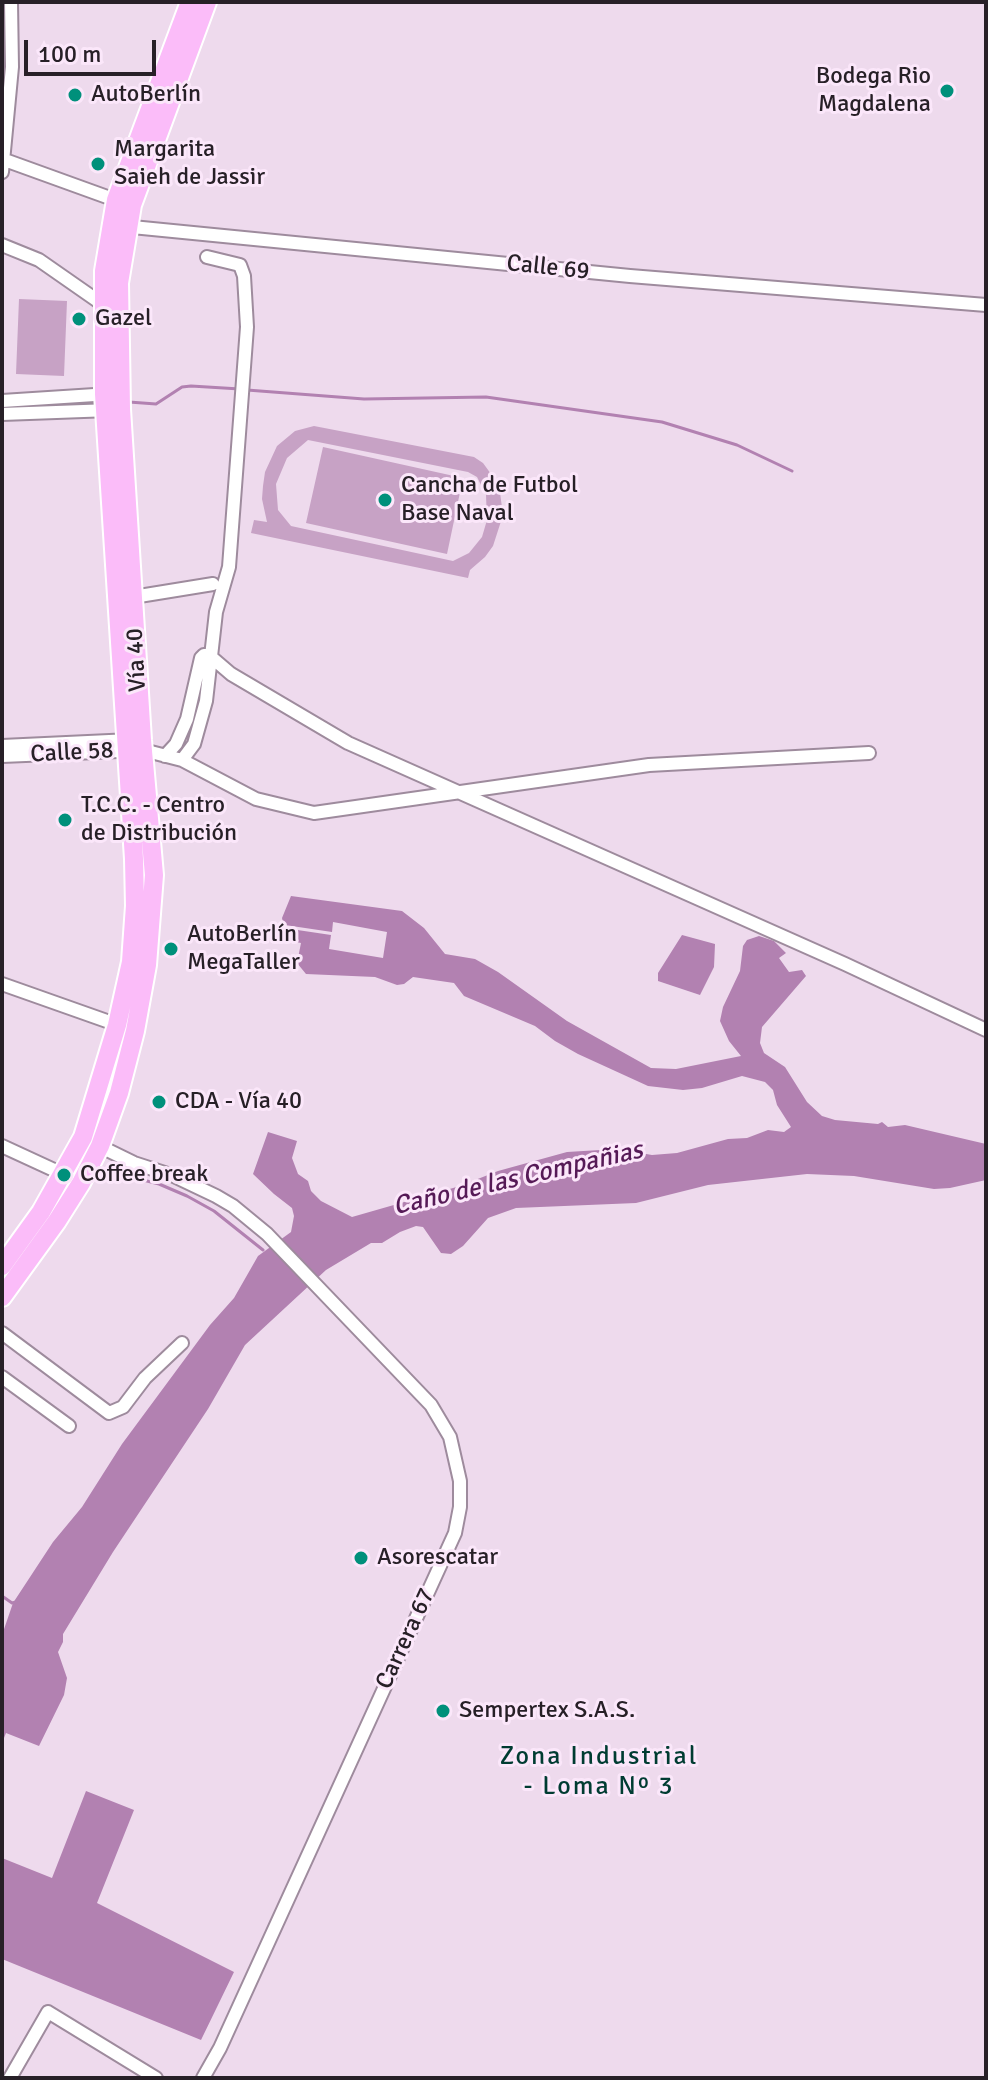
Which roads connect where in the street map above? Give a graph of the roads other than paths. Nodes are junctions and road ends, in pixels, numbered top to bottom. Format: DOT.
graph roads {
  1 [pos="11,2"];
  2 [pos="190,2"];
  3 [pos="207,2"];
  4 [pos="3,164"];
  5 [pos="124,202"];
  6 [pos="119,226"];
  7 [pos="2,245"];
  8 [pos="207,257"];
  9 [pos="986,305"];
  10 [pos="112,310"];
  11 [pos="2,401"];
  12 [pos="113,402"];
  13 [pos="2,414"];
  14 [pos="213,584"];
  15 [pos="133,597"];
  16 [pos="210,656"];
  17 [pos="135,745"];
  18 [pos="2,746"];
  19 [pos="869,753"];
  20 [pos="2,756"];
  21 [pos="165,756"];
  22 [pos="182,760"];
  23 [pos="457,792"];
  24 [pos="2,984"];
  25 [pos="126,1028"];
  26 [pos="986,1030"];
  27 [pos="2,1146"];
  28 [pos="92,1148"];
  29 [pos="72,1179"];
  30 [pos="2,1266"];
  31 [pos="2,1297"];
  32 [pos="2,1333"];
  33 [pos="182,1343"];
  34 [pos="3,1379"];
  35 [pos="69,1426"];
  36 [pos="10,2078"];
  37 [pos="156,2078"];
  38 [pos="203,2078"];
  1 -- 4 [label="street"];
  2 -- 5 [label="highway, Vía 40"];
  3 -- 5 [label="highway, Vía 40"];
  4 -- 5 [label="street"];
  5 -- 6 [label="highway, Vía 40"];
  6 -- 9 [label="street, Calle 69"];
  6 -- 10 [label="highway, Vía 40"];
  7 -- 10 [label="street"];
  8 -- 16 [label="street"];
  10 -- 12 [label="highway, Vía 40"];
  11 -- 12 [label="street"];
  12 -- 13 [label="street"];
  12 -- 15 [label="highway, Vía 40"];
  12 -- 17 [label="highway, Vía 40"];
  14 -- 15 [label="street"];
  15 -- 17 [label="highway, Vía 40"];
  16 -- 21 [label="street"];
  16 -- 22 [label="street"];
  16 -- 23 [label="street"];
  17 -- 18 [label="street, Calle 58"];
  17 -- 20 [label="street, Calle 58"];
  17 -- 21 [label="street"];
  17 -- 25 [label="highway, Vía 40"];
  19 -- 23 [label="street"];
  21 -- 22 [label="street"];
  22 -- 23 [label="street"];
  23 -- 26 [label="street"];
  24 -- 25 [label="street"];
  25 -- 28 [label="highway, Vía 40"];
  27 -- 29 [label="street"];
  28 -- 29 [label="highway, Vía 40"];
  28 -- 38 [label="street, Carrera 67"];
  29 -- 30 [label="highway, Vía 40"];
  29 -- 31 [label="highway, Vía 40"];
  32 -- 33 [label="street"];
  34 -- 35 [label="street"];
  36 -- 37 [label="street"];
}
